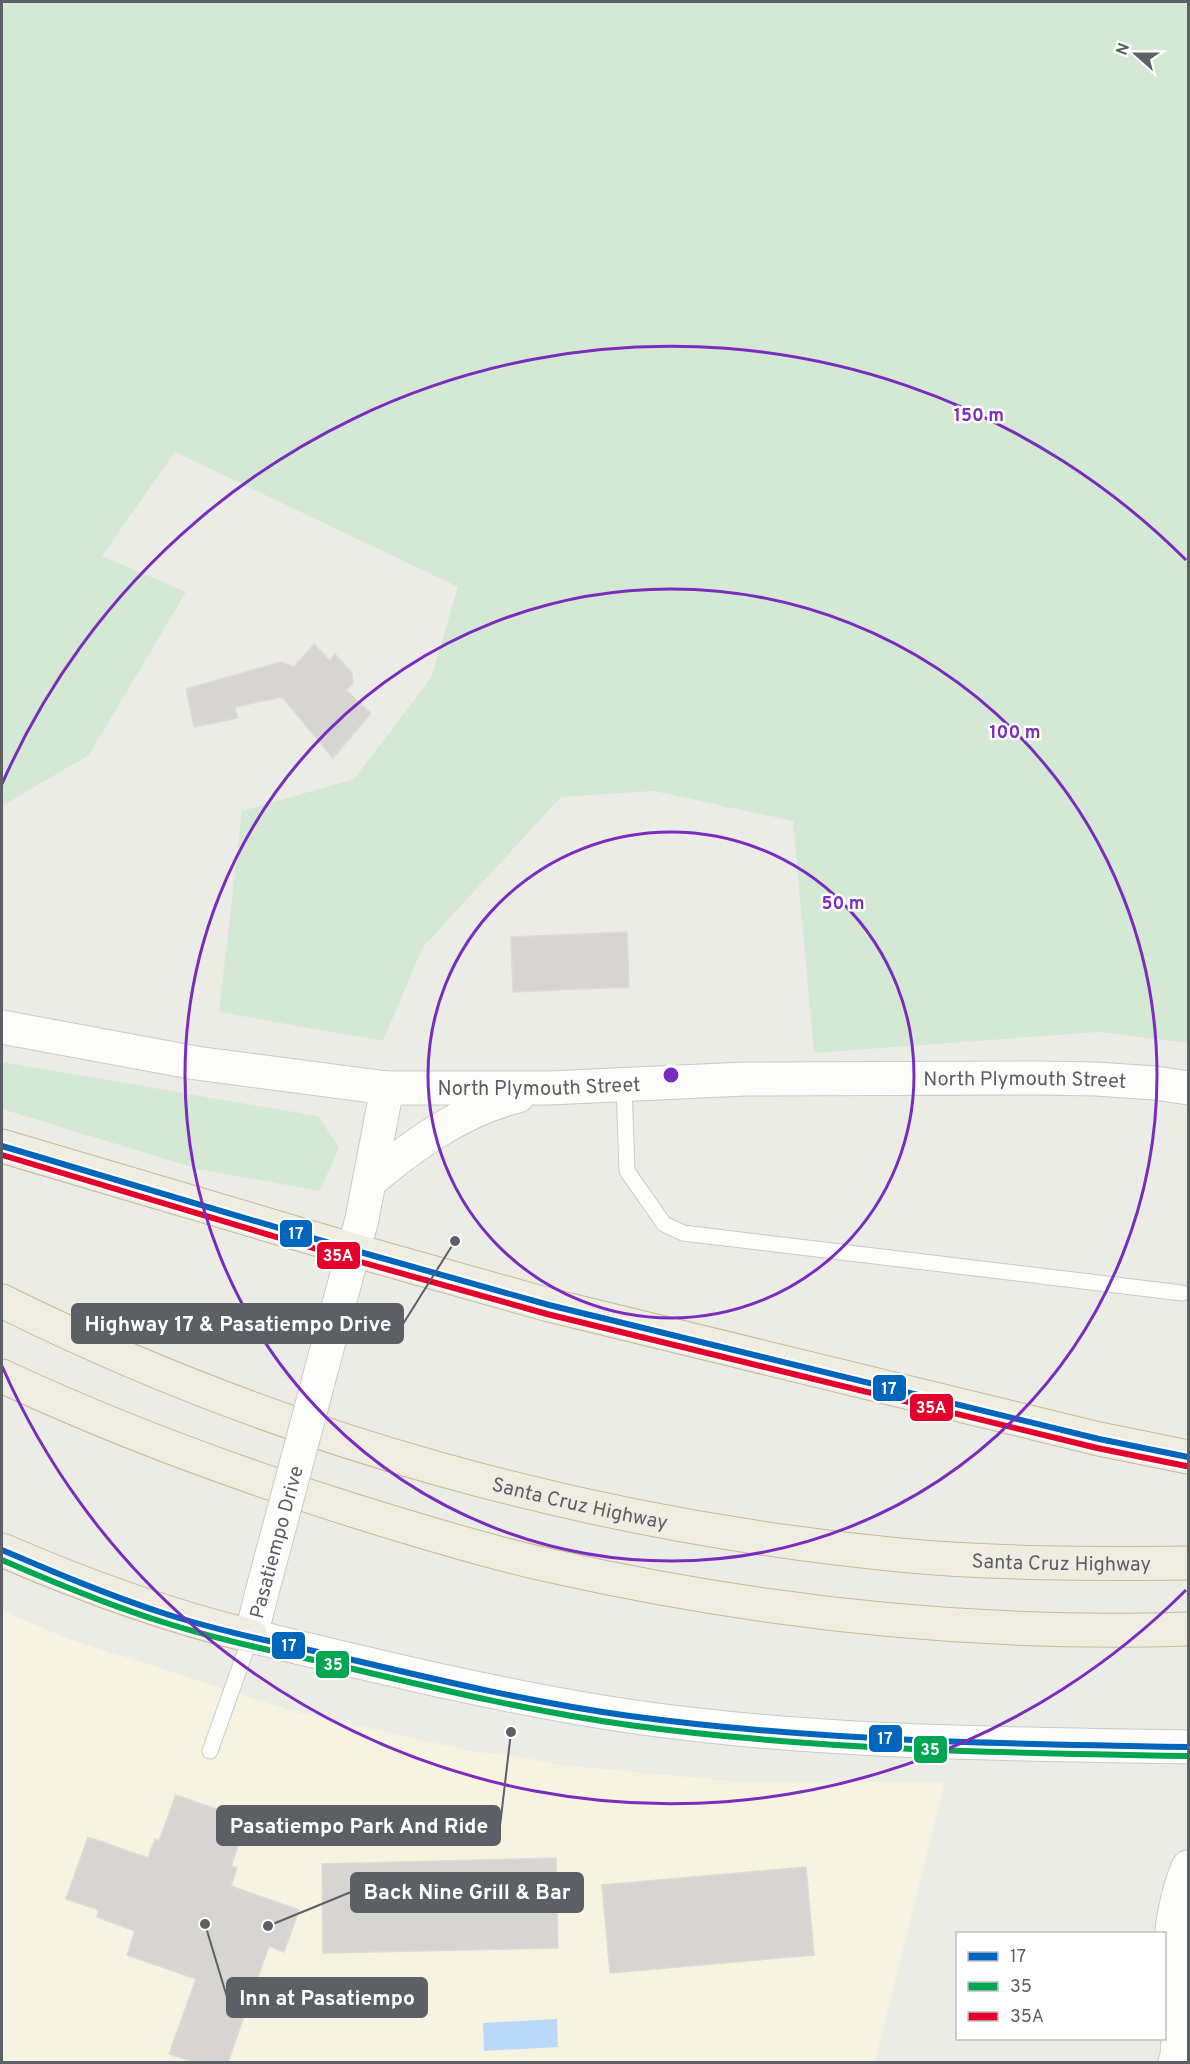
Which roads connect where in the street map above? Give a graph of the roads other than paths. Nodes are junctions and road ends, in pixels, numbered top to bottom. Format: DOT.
graph roads {
  1 [pos="2,1027"];
  2 [pos="624,1085"];
  3 [pos="387,1088"];
  4 [pos="549,1088"];
  5 [pos="1188,1088"];
  6 [pos="2,1146"];
  7 [pos="369,1182"];
  8 [pos="353,1250"];
  9 [pos="1182,1293"];
  10 [pos="2,1301"];
  11 [pos="2,1376"];
  12 [pos="1188,1457"];
  13 [pos="2,1550"];
  14 [pos="1188,1563"];
  15 [pos="1188,1629"];
  16 [pos="251,1636"];
  17 [pos="1188,1747"];
  18 [pos="210,1751"];
  19 [pos="1188,1867"];
  20 [pos="1168,1959"];
  21 [pos="1157,2040"];
  22 [pos="1158,2062"];
  23 [pos="1175,2062"];
  1 -- 3 [label="street, North Plymouth Street"];
  2 -- 4 [label="street, North Plymouth Street"];
  2 -- 5 [label="street, North Plymouth Street"];
  2 -- 9 [label="lane"];
  3 -- 4 [label="street, North Plymouth Street"];
  3 -- 7 [label="street, Pasatiempo Drive"];
  4 -- 7 [label="street"];
  6 -- 8 [label="highway"];
  7 -- 8 [label="street, Pasatiempo Drive"];
  8 -- 12 [label="highway"];
  8 -- 16 [label="street, Pasatiempo Drive, bridge"];
  10 -- 14 [label="highway, Santa Cruz Highway"];
  11 -- 15 [label="highway"];
  13 -- 16 [label="highway"];
  16 -- 17 [label="street, Pasatiempo Drive"];
  16 -- 18 [label="lane"];
  19 -- 20 [label="street"];
  20 -- 23 [label="street"];
  21 -- 22 [label="street"];
}
